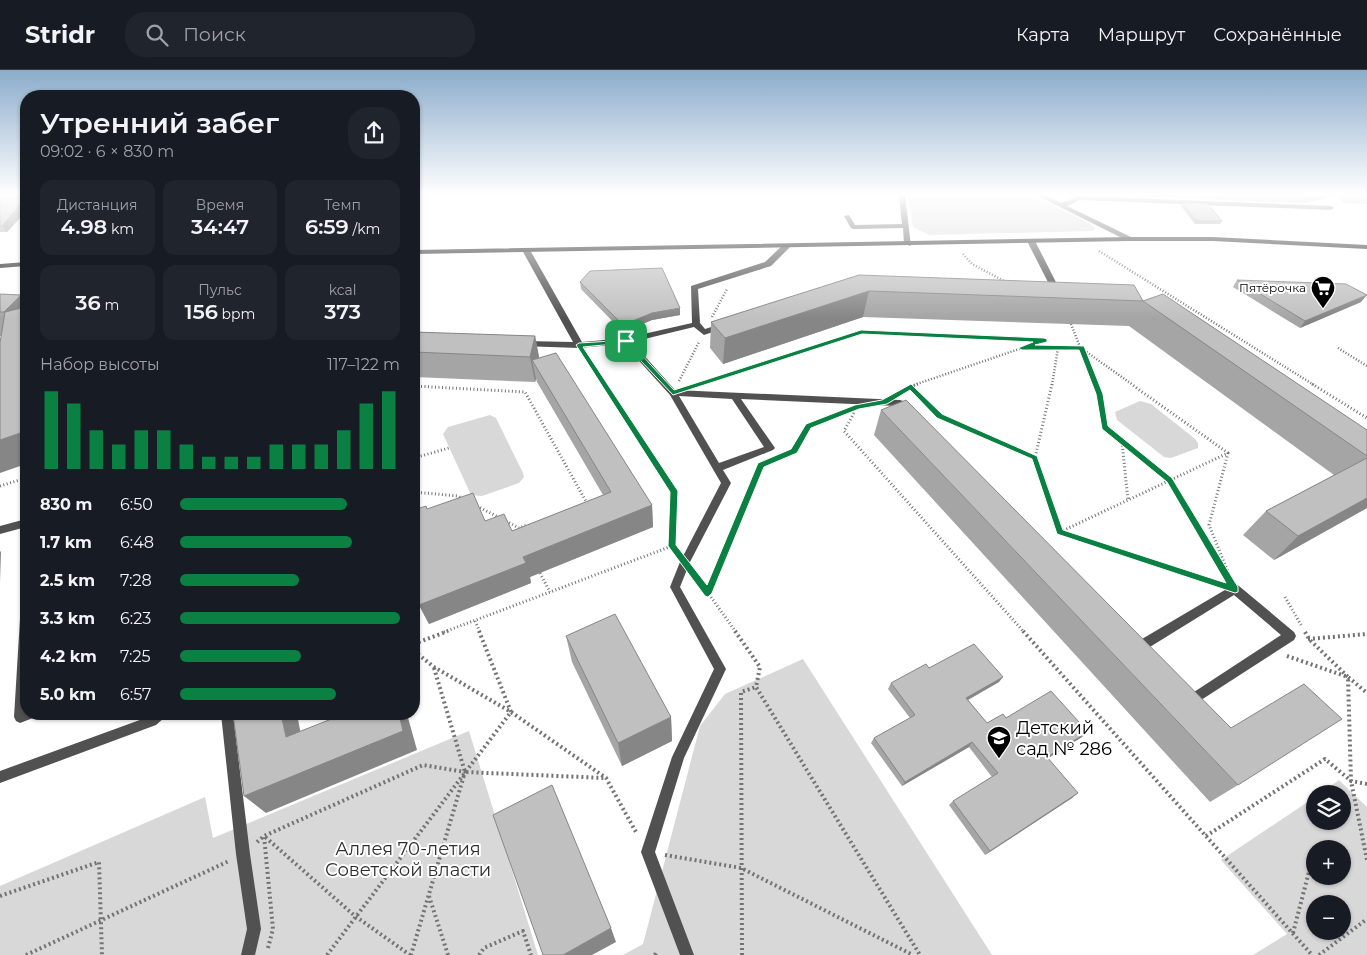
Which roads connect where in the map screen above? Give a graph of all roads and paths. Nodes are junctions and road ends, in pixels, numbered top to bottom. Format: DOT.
graph roads {
  1 [pos="907,236"];
  2 [pos="1123,236"];
  3 [pos="1128,239"];
  4 [pos="1031,241"];
  5 [pos="908,244"];
  6 [pos="787,246"];
  7 [pos="1367,247"];
  8 [pos="526,250"];
  9 [pos="1096,250"];
  10 [pos="420,252"];
  11 [pos="963,254"];
  12 [pos="20,264"];
  13 [pos="0,266"];
  14 [pos="1007,282"];
  15 [pos="1059,297"];
  16 [pos="731,323"];
  17 [pos="696,324"];
  18 [pos="1071,324"];
  19 [pos="626,341"];
  20 [pos="511,343"];
  21 [pos="579,345"];
  22 [pos="1022,348"];
  23 [pos="1058,348"];
  24 [pos="1081,348"];
  25 [pos="1338,348"];
  26 [pos="1367,366"];
  27 [pos="701,383"];
  28 [pos="420,386"];
  29 [pos="911,386"];
  30 [pos="673,392"];
  31 [pos="734,395"];
  32 [pos="884,402"];
  33 [pos="1367,412"];
  34 [pos="1361,414"];
  35 [pos="914,417"];
  36 [pos="1367,418"];
  37 [pos="1122,442"];
  38 [pos="449,448"];
  39 [pos="1228,453"];
  40 [pos="420,456"];
  41 [pos="777,458"];
  42 [pos="1035,458"];
  43 [pos="769,462"];
  44 [pos="718,468"];
  45 [pos="20,480"];
  46 [pos="1170,480"];
  47 [pos="0,486"];
  48 [pos="420,493"];
  49 [pos="1128,500"];
  50 [pos="466,501"];
  51 [pos="475,505"];
  52 [pos="580,508"];
  53 [pos="20,525"];
  54 [pos="528,525"];
  55 [pos="519,528"];
  56 [pos="0,530"];
  57 [pos="1060,532"];
  58 [pos="522,534"];
  59 [pos="672,546"];
  60 [pos="685,562"];
  61 [pos="540,573"];
  62 [pos="1235,589"];
  63 [pos="550,592"];
  64 [pos="708,593"];
  65 [pos="1284,597"];
  66 [pos="475,621"];
  67 [pos="1127,632"];
  68 [pos="1367,634"];
  69 [pos="1290,636"];
  70 [pos="1309,639"];
  71 [pos="420,642"];
  72 [pos="1269,650"];
  73 [pos="420,656"];
  74 [pos="434,667"];
  75 [pos="1348,676"];
  76 [pos="756,687"];
  77 [pos="1367,693"];
  78 [pos="1198,696"];
  79 [pos="511,712"];
  80 [pos="152,720"];
  81 [pos="228,720"];
  82 [pos="465,772"];
  83 [pos="0,777"];
  84 [pos="606,778"];
  85 [pos="1352,781"];
  86 [pos="1367,784"];
  87 [pos="264,836"];
  88 [pos="1206,836"];
  89 [pos="1365,844"];
  90 [pos="648,852"];
  91 [pos="243,854"];
  92 [pos="1367,860"];
  93 [pos="741,868"];
  94 [pos="1306,883"];
  95 [pos="429,895"];
  96 [pos="0,896"];
  97 [pos="355,916"];
  98 [pos="1367,919"];
  99 [pos="102,920"];
  100 [pos="1293,933"];
  101 [pos="26,955"];
  102 [pos="102,955"];
  103 [pos="248,955"];
  104 [pos="266,955"];
  105 [pos="327,955"];
  106 [pos="410,955"];
  107 [pos="448,955"];
  108 [pos="479,955"];
  109 [pos="531,955"];
  110 [pos="687,955"];
  111 [pos="742,955"];
  112 [pos="913,955"];
  113 [pos="920,955"];
  114 [pos="1312,955"];
  115 [pos="1319,955"];
  1 -- 5 [label="lane"];
  2 -- 3 [label="lane"];
  3 -- 4 [label="main road"];
  3 -- 7 [label="main road"];
  4 -- 5 [label="main road"];
  4 -- 15 [label="lane"];
  5 -- 6 [label="main road"];
  6 -- 8 [label="main road"];
  6 -- 17 [label="lane"];
  8 -- 10 [label="main road"];
  8 -- 21 [label="lane"];
  9 -- 34 [label="path"];
  11 -- 14 [label="path"];
  12 -- 13 [label="main road"];
  16 -- 17 [label="lane"];
  17 -- 19 [label="lane"];
  18 -- 24 [label="path"];
  19 -- 21 [label="lane"];
  19 -- 30 [label="lane"];
  20 -- 21 [label="lane"];
  21 -- 59 [label="path"];
  22 -- 23 [label="path"];
  22 -- 27 [label="path"];
  22 -- 29 [label="path"];
  23 -- 24 [label="path"];
  23 -- 42 [label="path"];
  24 -- 37 [label="path"];
  24 -- 39 [label="path"];
  25 -- 26 [label="path"];
  28 -- 52 [label="path"];
  29 -- 32 [label="path"];
  29 -- 42 [label="path"];
  30 -- 31 [label="lane"];
  30 -- 44 [label="lane"];
  31 -- 32 [label="lane"];
  31 -- 44 [label="lane"];
  32 -- 35 [label="lane"];
  33 -- 34 [label="path"];
  34 -- 36 [label="path"];
  37 -- 46 [label="path"];
  37 -- 49 [label="path"];
  38 -- 40 [label="path"];
  39 -- 46 [label="path"];
  39 -- 62 [label="path"];
  41 -- 88 [label="path"];
  42 -- 57 [label="path"];
  43 -- 64 [label="path"];
  44 -- 60 [label="lane"];
  45 -- 47 [label="path"];
  46 -- 49 [label="path"];
  46 -- 62 [label="path"];
  48 -- 50 [label="path"];
  49 -- 57 [label="path"];
  51 -- 55 [label="path"];
  53 -- 56 [label="lane"];
  54 -- 55 [label="path"];
  55 -- 58 [label="path"];
  57 -- 62 [label="path"];
  59 -- 60 [label="path"];
  59 -- 63 [label="path"];
  60 -- 64 [label="path"];
  60 -- 90 [label="lane"];
  61 -- 63 [label="path"];
  62 -- 67 [label="lane"];
  62 -- 69 [label="lane"];
  63 -- 66 [label="path"];
  64 -- 76 [label="path"];
  65 -- 70 [label="path"];
  66 -- 71 [label="path"];
  66 -- 79 [label="path"];
  68 -- 70 [label="path"];
  69 -- 70 [label="path"];
  69 -- 72 [label="lane"];
  70 -- 75 [label="path"];
  72 -- 75 [label="path"];
  72 -- 78 [label="lane"];
  73 -- 74 [label="path"];
  74 -- 79 [label="path"];
  74 -- 82 [label="path"];
  75 -- 77 [label="path"];
  75 -- 85 [label="path"];
  76 -- 93 [label="path"];
  76 -- 113 [label="path"];
  79 -- 82 [label="path"];
  79 -- 84 [label="path"];
  80 -- 83 [label="lane"];
  81 -- 91 [label="lane"];
  82 -- 84 [label="path"];
  82 -- 87 [label="path"];
  82 -- 95 [label="path"];
  82 -- 97 [label="path"];
  84 -- 90 [label="path"];
  85 -- 86 [label="path"];
  85 -- 88 [label="path"];
  85 -- 89 [label="path"];
  87 -- 91 [label="path"];
  87 -- 97 [label="path"];
  87 -- 104 [label="path"];
  88 -- 100 [label="path"];
  89 -- 92 [label="path"];
  90 -- 93 [label="path"];
  90 -- 110 [label="lane"];
  91 -- 99 [label="path"];
  91 -- 103 [label="lane"];
  93 -- 111 [label="path"];
  93 -- 112 [label="path"];
  94 -- 100 [label="path"];
  95 -- 106 [label="path"];
  95 -- 107 [label="path"];
  96 -- 99 [label="path"];
  97 -- 105 [label="path"];
  97 -- 106 [label="path"];
  98 -- 115 [label="path"];
  99 -- 101 [label="path"];
  99 -- 102 [label="path"];
  100 -- 114 [label="path"];
  108 -- 109 [label="path"];
}
